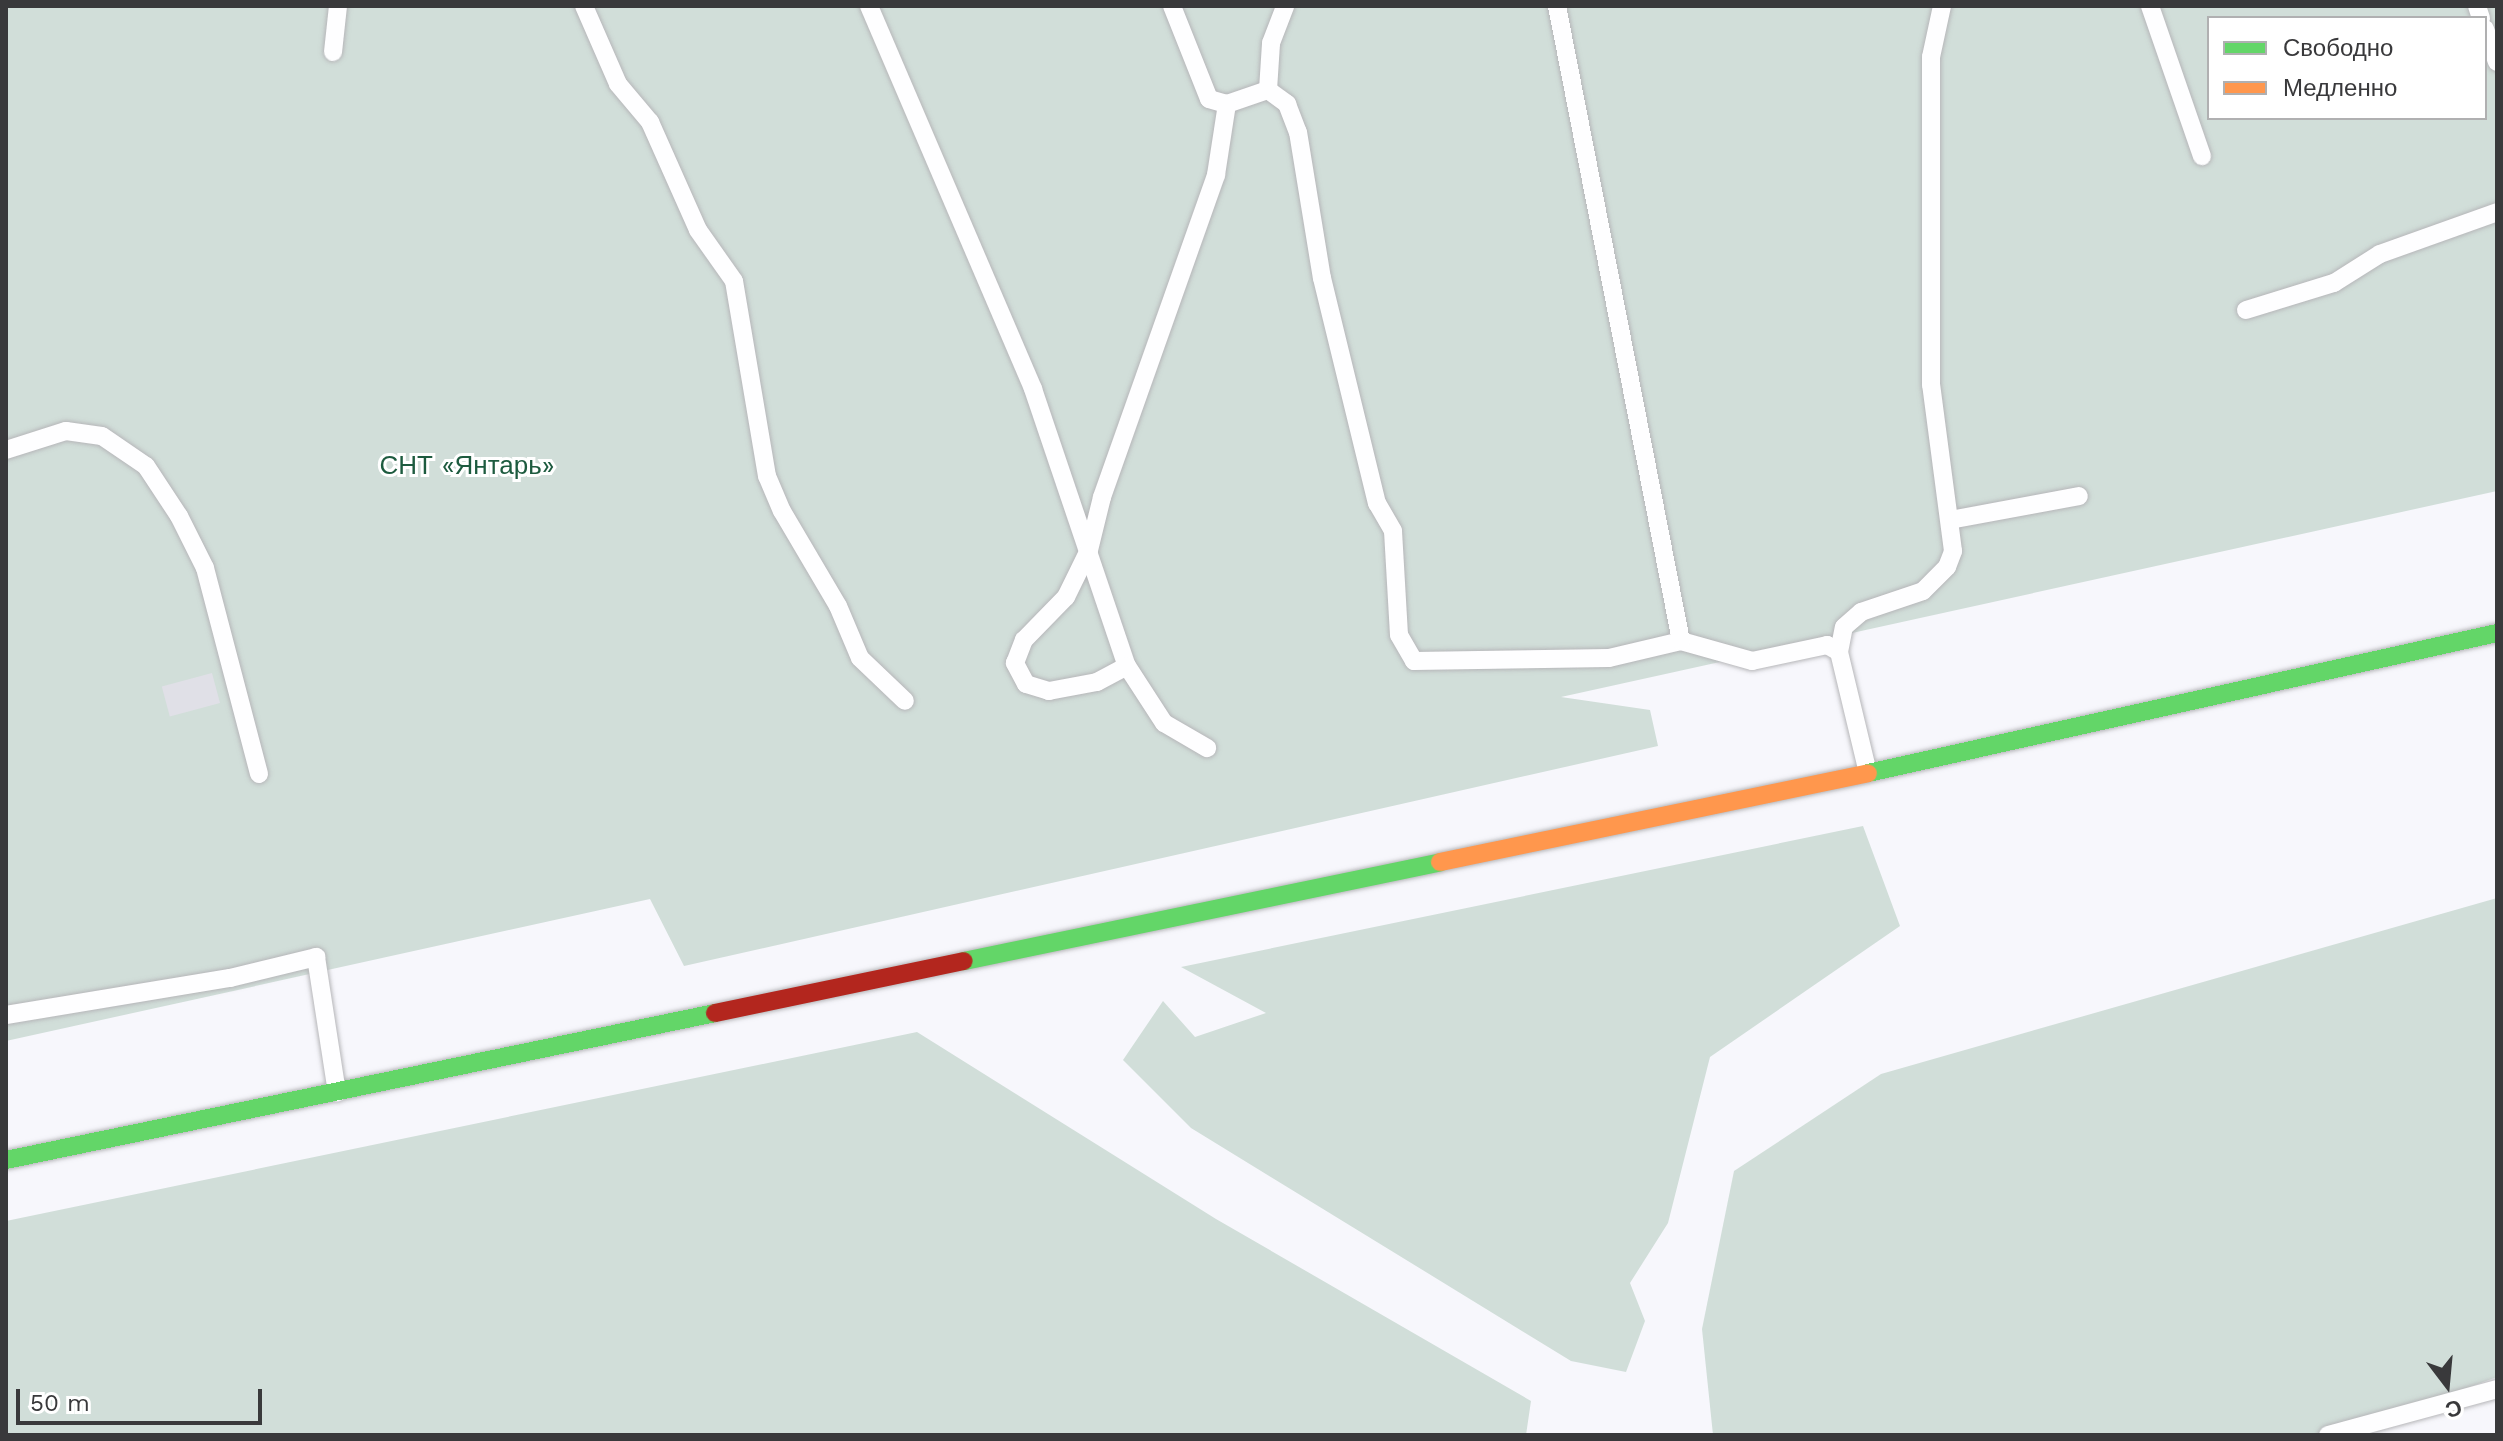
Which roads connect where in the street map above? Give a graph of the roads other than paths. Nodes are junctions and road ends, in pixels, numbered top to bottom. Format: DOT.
graph roads {
  1 [pos="338,6"];
  2 [pos="584,6"];
  3 [pos="869,6"];
  4 [pos="1172,6"];
  5 [pos="1285,6"];
  6 [pos="1557,6"];
  7 [pos="1942,6"];
  8 [pos="2150,6"];
  9 [pos="2487,34"];
  10 [pos="333,52"];
  11 [pos="2497,62"];
  12 [pos="1268,90"];
  13 [pos="1227,104"];
  14 [pos="2202,156"];
  15 [pos="2497,212"];
  16 [pos="2246,310"];
  17 [pos="6,450"];
  18 [pos="2079,496"];
  19 [pos="1950,520"];
  20 [pos="1089,550"];
  21 [pos="2497,633"];
  22 [pos="1681,641"];
  23 [pos="1839,652"];
  24 [pos="1127,666"];
  25 [pos="905,701"];
  26 [pos="1207,748"];
  27 [pos="1868,773"];
  28 [pos="259,774"];
  29 [pos="6,1015"];
  30 [pos="337,1092"];
  31 [pos="6,1160"];
  32 [pos="2497,1389"];
  33 [pos="2328,1435"];
  1 -- 10 [label="lane"];
  2 -- 25 [label="lane"];
  3 -- 20 [label="lane"];
  4 -- 13 [label="lane"];
  5 -- 12 [label="lane"];
  6 -- 22 [label="lane"];
  7 -- 19 [label="lane"];
  8 -- 14 [label="lane"];
  9 -- 11 [label="lane"];
  12 -- 13 [label="lane"];
  12 -- 22 [label="lane"];
  13 -- 20 [label="lane"];
  15 -- 16 [label="lane"];
  17 -- 28 [label="lane"];
  18 -- 19 [label="lane"];
  19 -- 23 [label="lane"];
  20 -- 24 [label="lane"];
  20 -- 24 [label="lane"];
  21 -- 27 [label="main road"];
  22 -- 23 [label="lane"];
  23 -- 27 [label="lane"];
  24 -- 26 [label="lane"];
  27 -- 30 [label="main road"];
  29 -- 30 [label="lane"];
  30 -- 31 [label="main road"];
  32 -- 33 [label="lane"];
}
